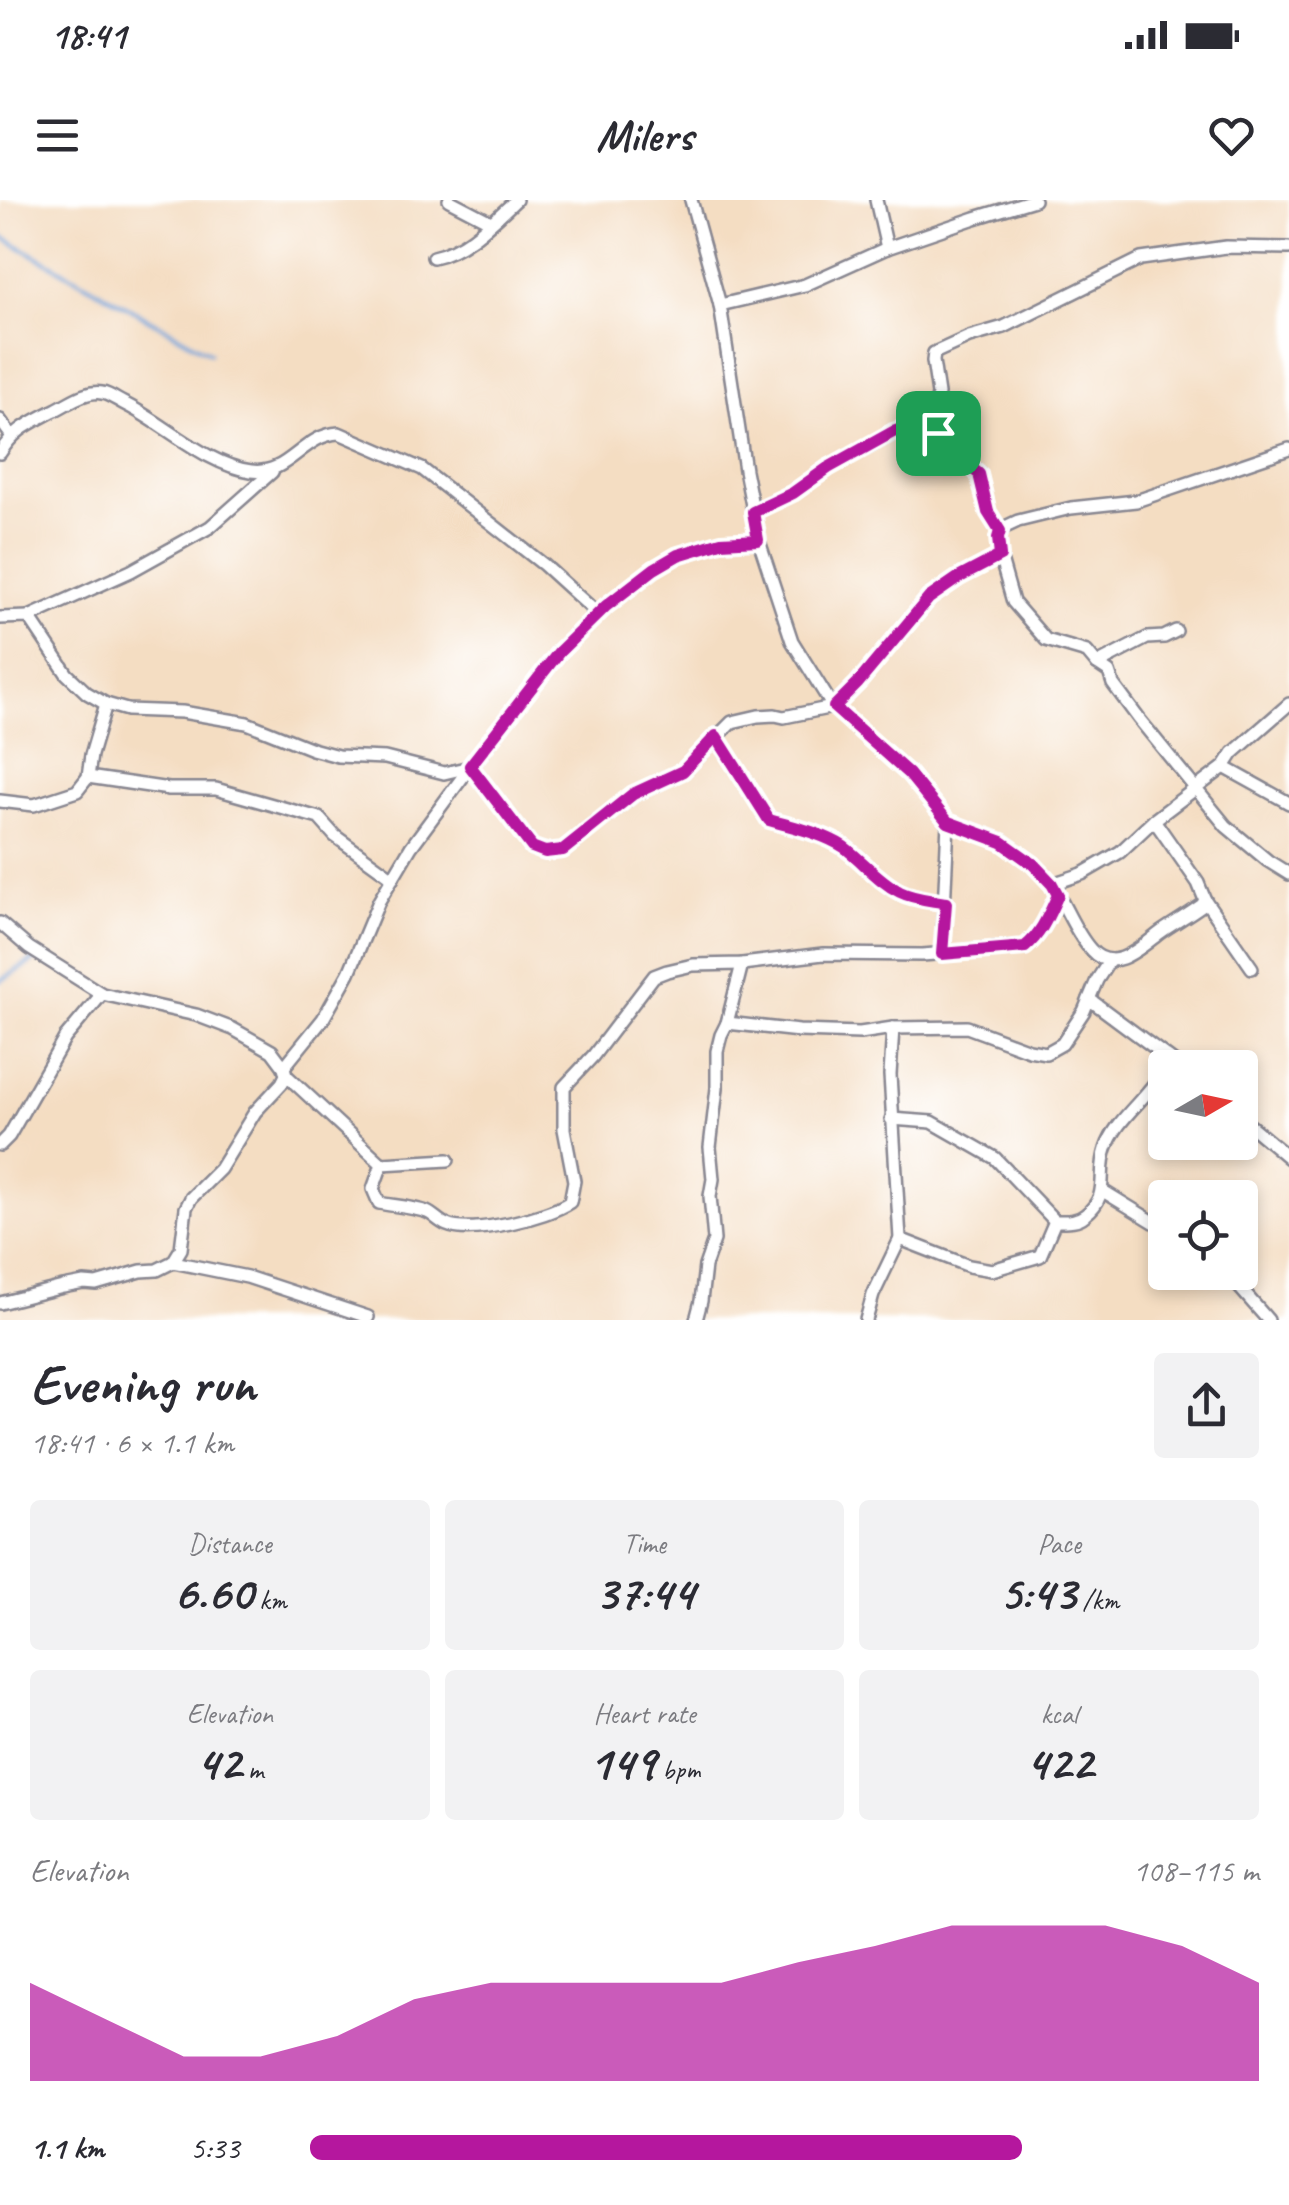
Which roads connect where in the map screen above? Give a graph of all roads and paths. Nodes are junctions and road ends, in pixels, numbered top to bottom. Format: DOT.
graph roads {
  1 [pos="449,200"];
  2 [pos="516,200"];
  3 [pos="692,200"];
  4 [pos="876,200"];
  5 [pos="1034,200"];
  6 [pos="492,222"];
  7 [pos="887,248"];
  8 [pos="1289,248"];
  9 [pos="433,257"];
  10 [pos="720,305"];
  11 [pos="933,418"];
  12 [pos="0,420"];
  13 [pos="12,435"];
  14 [pos="1289,448"];
  15 [pos="0,453"];
  16 [pos="275,470"];
  17 [pos="753,512"];
  18 [pos="1000,531"];
  19 [pos="758,540"];
  20 [pos="1000,556"];
  21 [pos="598,614"];
  22 [pos="29,617"];
  23 [pos="0,619"];
  24 [pos="1176,631"];
  25 [pos="1097,664"];
  26 [pos="106,704"];
  27 [pos="1289,704"];
  28 [pos="834,707"];
  29 [pos="716,736"];
  30 [pos="470,766"];
  31 [pos="1224,767"];
  32 [pos="88,777"];
  33 [pos="1196,788"];
  34 [pos="0,800"];
  35 [pos="1289,803"];
  36 [pos="1154,820"];
  37 [pos="948,822"];
  38 [pos="1289,874"];
  39 [pos="393,878"];
  40 [pos="1055,889"];
  41 [pos="1205,900"];
  42 [pos="946,903"];
  43 [pos="0,923"];
  44 [pos="942,954"];
  45 [pos="1110,960"];
  46 [pos="742,964"];
  47 [pos="1252,968"];
  48 [pos="102,994"];
  49 [pos="1089,999"];
  50 [pos="727,1023"];
  51 [pos="894,1028"];
  52 [pos="1157,1050"];
  53 [pos="285,1071"];
  54 [pos="1148,1092"];
  55 [pos="892,1120"];
  56 [pos="1258,1132"];
  57 [pos="0,1145"];
  58 [pos="1289,1158"];
  59 [pos="448,1160"];
  60 [pos="382,1164"];
  61 [pos="1103,1191"];
  62 [pos="1148,1219"];
  63 [pos="1055,1221"];
  64 [pos="900,1239"];
  65 [pos="174,1262"];
  66 [pos="1242,1290"];
  67 [pos="0,1303"];
  68 [pos="368,1318"];
  69 [pos="696,1320"];
  70 [pos="866,1320"];
  71 [pos="1268,1320"];
  1 -- 6 [label="street"];
  2 -- 6 [label="street"];
  3 -- 10 [label="street"];
  4 -- 7 [label="street"];
  5 -- 7 [label="street"];
  6 -- 9 [label="street"];
  7 -- 10 [label="street"];
  8 -- 11 [label="street"];
  10 -- 17 [label="street"];
  11 -- 17 [label="street"];
  11 -- 18 [label="street"];
  12 -- 13 [label="street"];
  13 -- 15 [label="street"];
  13 -- 16 [label="street"];
  14 -- 18 [label="street"];
  16 -- 21 [label="street"];
  16 -- 22 [label="street"];
  17 -- 19 [label="street"];
  18 -- 20 [label="street"];
  19 -- 21 [label="street"];
  19 -- 28 [label="street"];
  20 -- 25 [label="street"];
  20 -- 28 [label="street"];
  21 -- 30 [label="street"];
  22 -- 23 [label="street"];
  22 -- 26 [label="street"];
  24 -- 25 [label="street"];
  25 -- 33 [label="street"];
  26 -- 30 [label="street"];
  26 -- 32 [label="street"];
  27 -- 31 [label="street"];
  28 -- 29 [label="street"];
  28 -- 37 [label="street"];
  29 -- 30 [label="street"];
  29 -- 42 [label="street"];
  30 -- 39 [label="street"];
  31 -- 33 [label="street"];
  31 -- 35 [label="street"];
  32 -- 34 [label="street"];
  32 -- 39 [label="street"];
  33 -- 36 [label="street"];
  33 -- 38 [label="street"];
  36 -- 40 [label="street"];
  36 -- 41 [label="street"];
  37 -- 40 [label="street"];
  37 -- 42 [label="street"];
  39 -- 53 [label="street"];
  40 -- 44 [label="street"];
  40 -- 45 [label="street"];
  41 -- 45 [label="street"];
  41 -- 47 [label="street"];
  42 -- 44 [label="street"];
  43 -- 48 [label="street"];
  44 -- 46 [label="street"];
  45 -- 49 [label="street"];
  46 -- 50 [label="street"];
  46 -- 60 [label="street"];
  48 -- 53 [label="street"];
  48 -- 57 [label="street"];
  49 -- 51 [label="street"];
  49 -- 52 [label="street"];
  50 -- 51 [label="street"];
  50 -- 69 [label="street"];
  51 -- 55 [label="street"];
  53 -- 60 [label="street"];
  53 -- 65 [label="street"];
  54 -- 61 [label="street"];
  55 -- 63 [label="street"];
  55 -- 64 [label="street"];
  56 -- 58 [label="street"];
  59 -- 60 [label="street"];
  61 -- 62 [label="street"];
  61 -- 63 [label="street"];
  63 -- 64 [label="street"];
  64 -- 70 [label="street"];
  65 -- 67 [label="street"];
  65 -- 68 [label="street"];
  66 -- 71 [label="street"];
}
